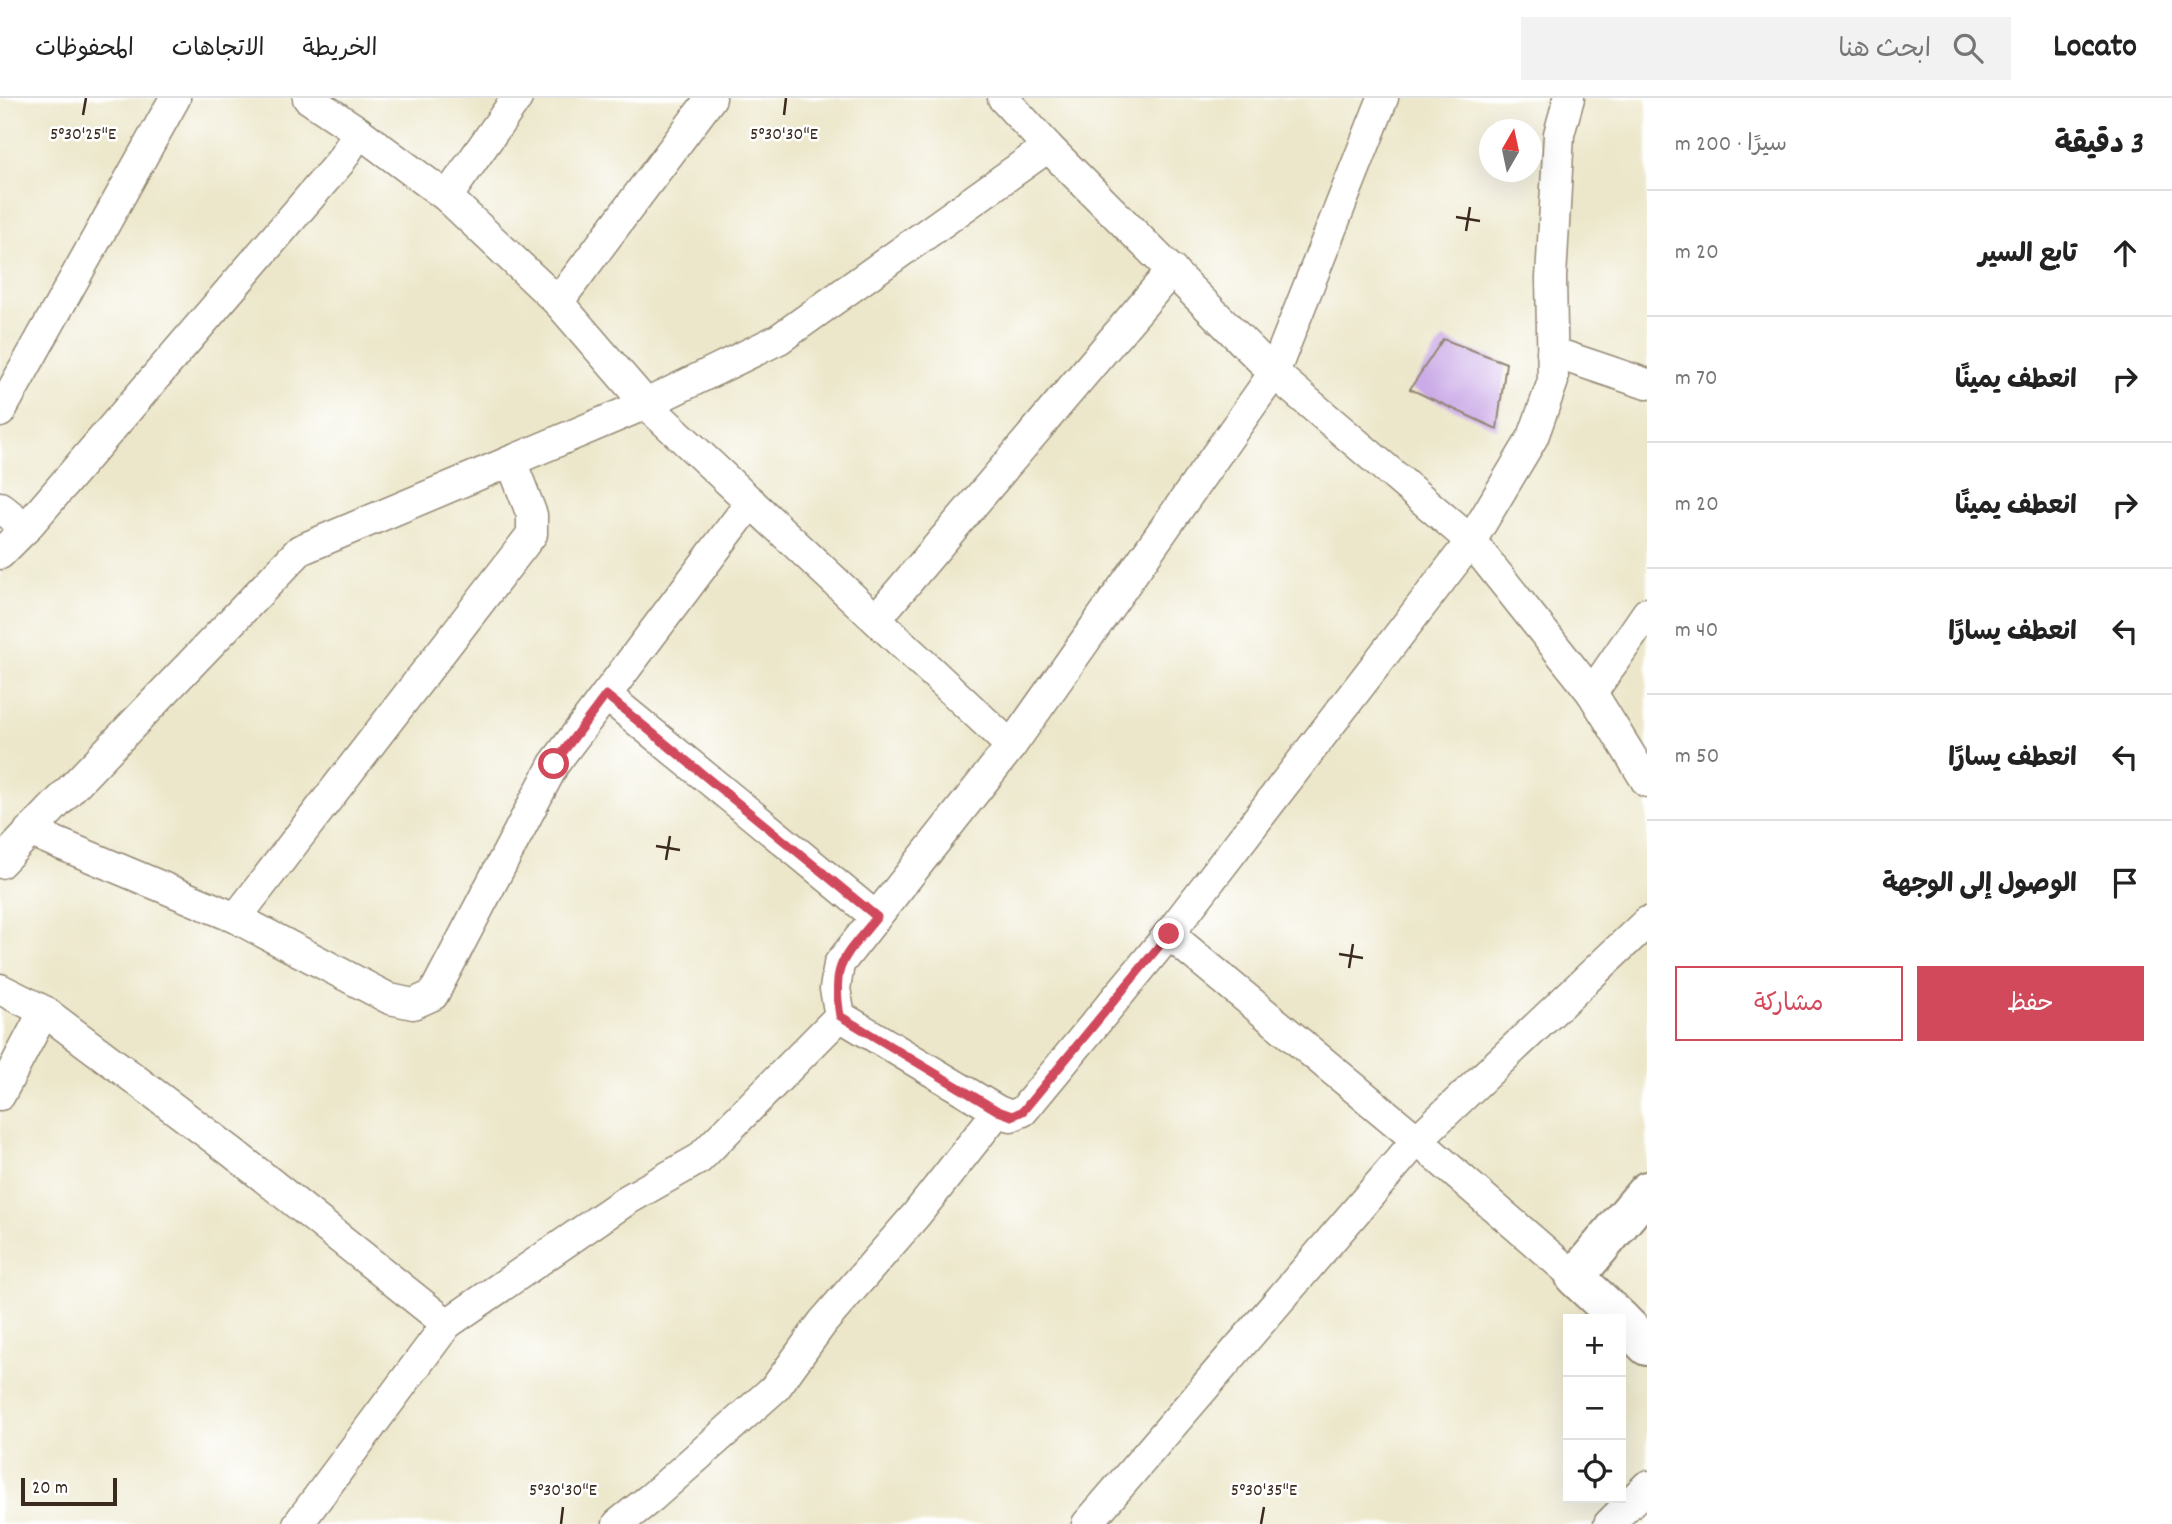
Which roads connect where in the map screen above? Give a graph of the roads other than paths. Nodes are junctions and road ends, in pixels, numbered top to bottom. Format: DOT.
graph roads {
  1 [pos="174,98"];
  2 [pos="307,98"];
  3 [pos="517,98"];
  4 [pos="710,98"];
  5 [pos="1003,98"];
  6 [pos="1383,98"];
  7 [pos="1569,98"];
  8 [pos="359,132"];
  9 [pos="1048,148"];
  10 [pos="447,198"];
  11 [pos="1172,270"];
  12 [pos="558,302"];
  13 [pos="1552,352"];
  14 [pos="1275,373"];
  15 [pos="1647,384"];
  16 [pos="646,404"];
  17 [pos="0,412"];
  18 [pos="511,461"];
  19 [pos="751,502"];
  20 [pos="0,507"];
  21 [pos="26,527"];
  22 [pos="1471,541"];
  23 [pos="0,554"];
  24 [pos="1647,613"];
  25 [pos="876,619"];
  26 [pos="1592,693"];
  27 [pos="606,695"];
  28 [pos="1011,746"];
  29 [pos="1647,782"];
  30 [pos="29,831"];
  31 [pos="0,863"];
  32 [pos="877,917"];
  33 [pos="236,918"];
  34 [pos="1647,922"];
  35 [pos="1169,934"];
  36 [pos="0,989"];
  37 [pos="44,1011"];
  38 [pos="840,1016"];
  39 [pos="0,1096"];
  40 [pos="998,1111"];
  41 [pos="1417,1140"];
  42 [pos="1647,1191"];
  43 [pos="1575,1277"];
  44 [pos="1614,1314"];
  45 [pos="447,1324"];
  46 [pos="1626,1326"];
  47 [pos="1647,1346"];
  48 [pos="1647,1486"];
  49 [pos="298,1524"];
  50 [pos="618,1524"];
  51 [pos="1087,1524"];
  52 [pos="1609,1524"];
  1 -- 17 [label="street"];
  2 -- 8 [label="street"];
  3 -- 10 [label="street"];
  4 -- 12 [label="street"];
  5 -- 9 [label="street"];
  6 -- 14 [label="street"];
  7 -- 13 [label="street"];
  8 -- 10 [label="street"];
  8 -- 21 [label="street"];
  9 -- 11 [label="street"];
  9 -- 16 [label="street"];
  10 -- 12 [label="street"];
  11 -- 14 [label="street"];
  11 -- 25 [label="street"];
  12 -- 16 [label="street"];
  13 -- 15 [label="street"];
  13 -- 22 [label="street"];
  14 -- 22 [label="street"];
  14 -- 28 [label="street"];
  16 -- 18 [label="street"];
  16 -- 19 [label="street"];
  18 -- 30 [label="street"];
  18 -- 33 [label="street"];
  19 -- 25 [label="street"];
  19 -- 27 [label="street"];
  20 -- 21 [label="street"];
  21 -- 23 [label="street"];
  22 -- 26 [label="street"];
  22 -- 35 [label="street"];
  24 -- 26 [label="street"];
  25 -- 28 [label="street"];
  26 -- 29 [label="street"];
  27 -- 32 [label="street"];
  27 -- 33 [label="street"];
  28 -- 32 [label="street"];
  30 -- 31 [label="street"];
  30 -- 33 [label="street"];
  32 -- 38 [label="street"];
  34 -- 41 [label="street"];
  35 -- 40 [label="street"];
  35 -- 41 [label="street"];
  36 -- 37 [label="street"];
  37 -- 39 [label="street"];
  37 -- 45 [label="street"];
  38 -- 40 [label="street"];
  38 -- 45 [label="street"];
  40 -- 50 [label="street"];
  41 -- 43 [label="street"];
  41 -- 51 [label="street"];
  42 -- 43 [label="street"];
  43 -- 44 [label="street"];
  45 -- 49 [label="street"];
  46 -- 47 [label="street"];
  48 -- 52 [label="street"];
}
